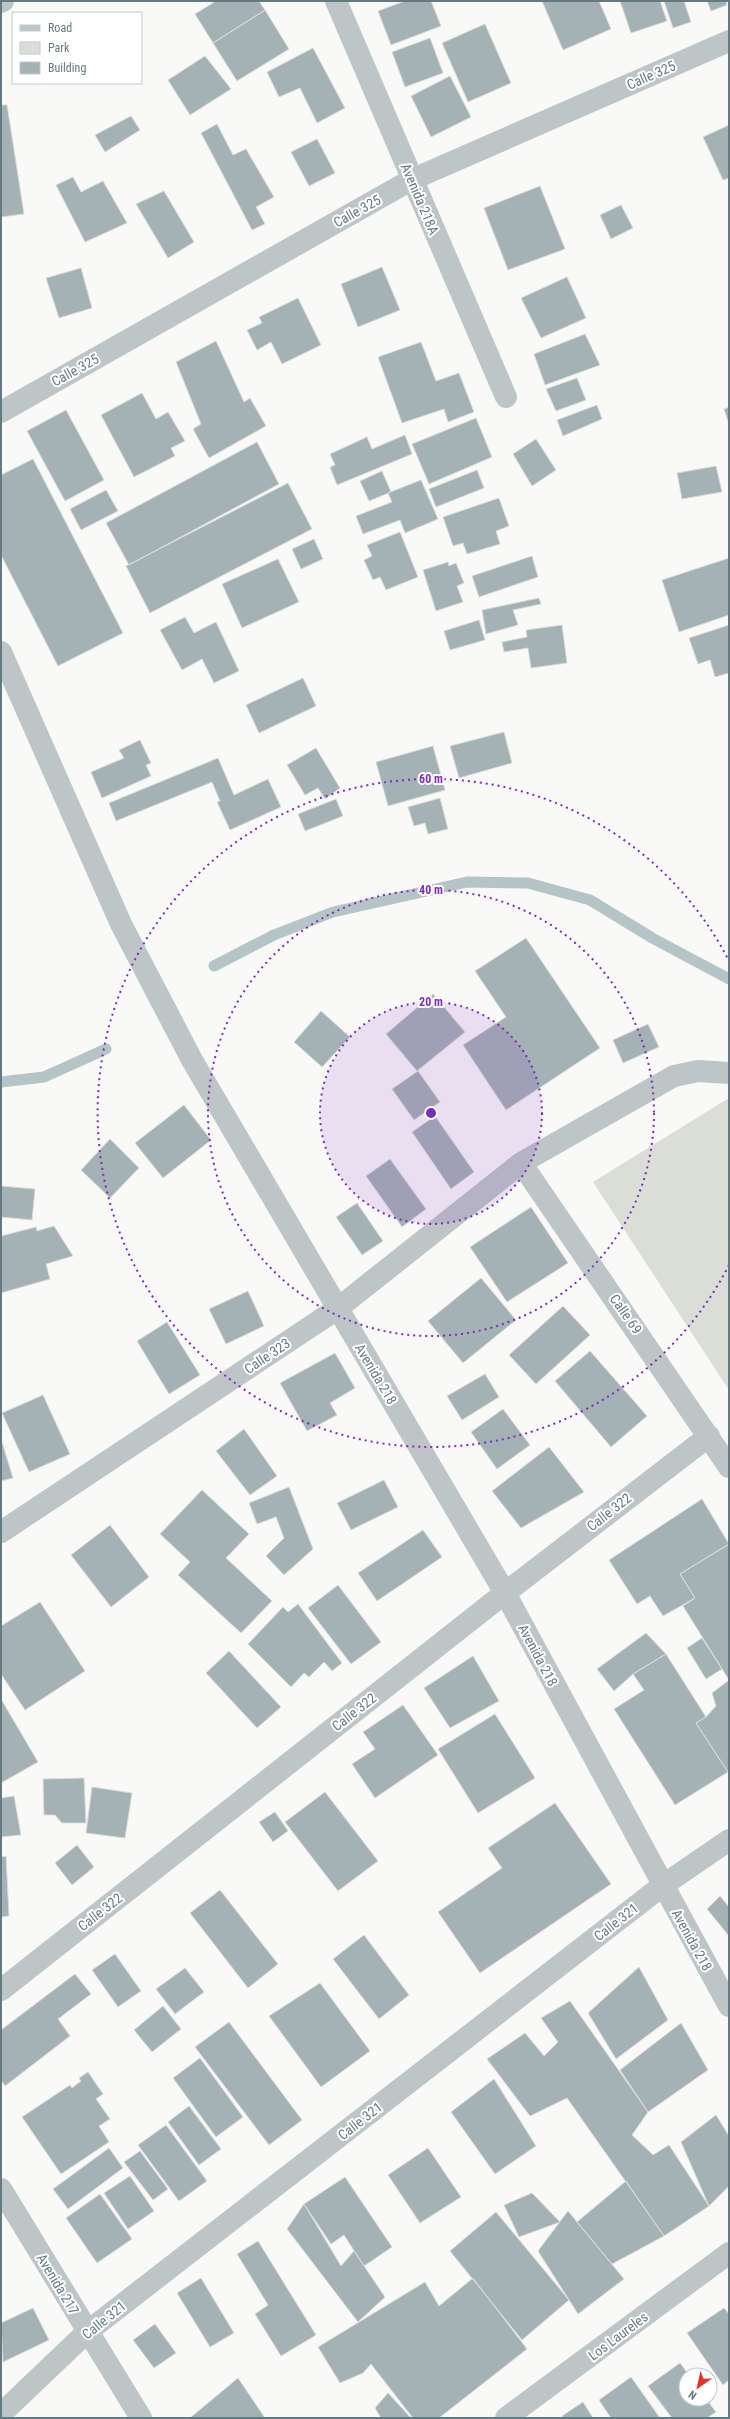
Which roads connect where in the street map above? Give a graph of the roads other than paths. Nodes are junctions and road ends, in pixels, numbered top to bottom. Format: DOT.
graph roads {
  1 [pos="336,1"];
  2 [pos="729,41"];
  3 [pos="411,180"];
  4 [pos="506,397"];
  5 [pos="1,412"];
  6 [pos="1,652"];
  7 [pos="729,1074"];
  8 [pos="522,1163"];
  9 [pos="338,1309"];
  10 [pos="709,1436"];
  11 [pos="729,1467"];
  12 [pos="1,1532"];
  13 [pos="505,1593"];
  14 [pos="729,1840"];
  15 [pos="662,1886"];
  16 [pos="1,1990"];
  17 [pos="729,2006"];
  18 [pos="1,2189"];
  19 [pos="729,2253"];
  20 [pos="87,2332"];
  21 [pos="1,2414"];
  22 [pos="141,2418"];
  23 [pos="506,2418"];
  1 -- 3 [label="street, Avenida 218A"];
  2 -- 3 [label="street, Calle 325"];
  3 -- 4 [label="street, Avenida 218A"];
  3 -- 5 [label="street, Calle 325"];
  6 -- 9 [label="street, Avenida 218"];
  7 -- 8 [label="street, Calle 323"];
  8 -- 9 [label="street, Calle 323"];
  8 -- 10 [label="street, Calle 69"];
  9 -- 12 [label="street, Calle 323"];
  9 -- 13 [label="street, Avenida 218"];
  10 -- 11 [label="street, Calle 69"];
  10 -- 13 [label="street, Calle 322"];
  13 -- 15 [label="street, Avenida 218"];
  13 -- 16 [label="street, Calle 322"];
  14 -- 15 [label="street, Calle 321"];
  15 -- 17 [label="street, Avenida 218"];
  15 -- 20 [label="street, Calle 321"];
  18 -- 20 [label="street, Avenida 217"];
  19 -- 23 [label="street, Los Laureles"];
  20 -- 21 [label="street, Calle 321"];
  20 -- 22 [label="street, Avenida 217"];
}
